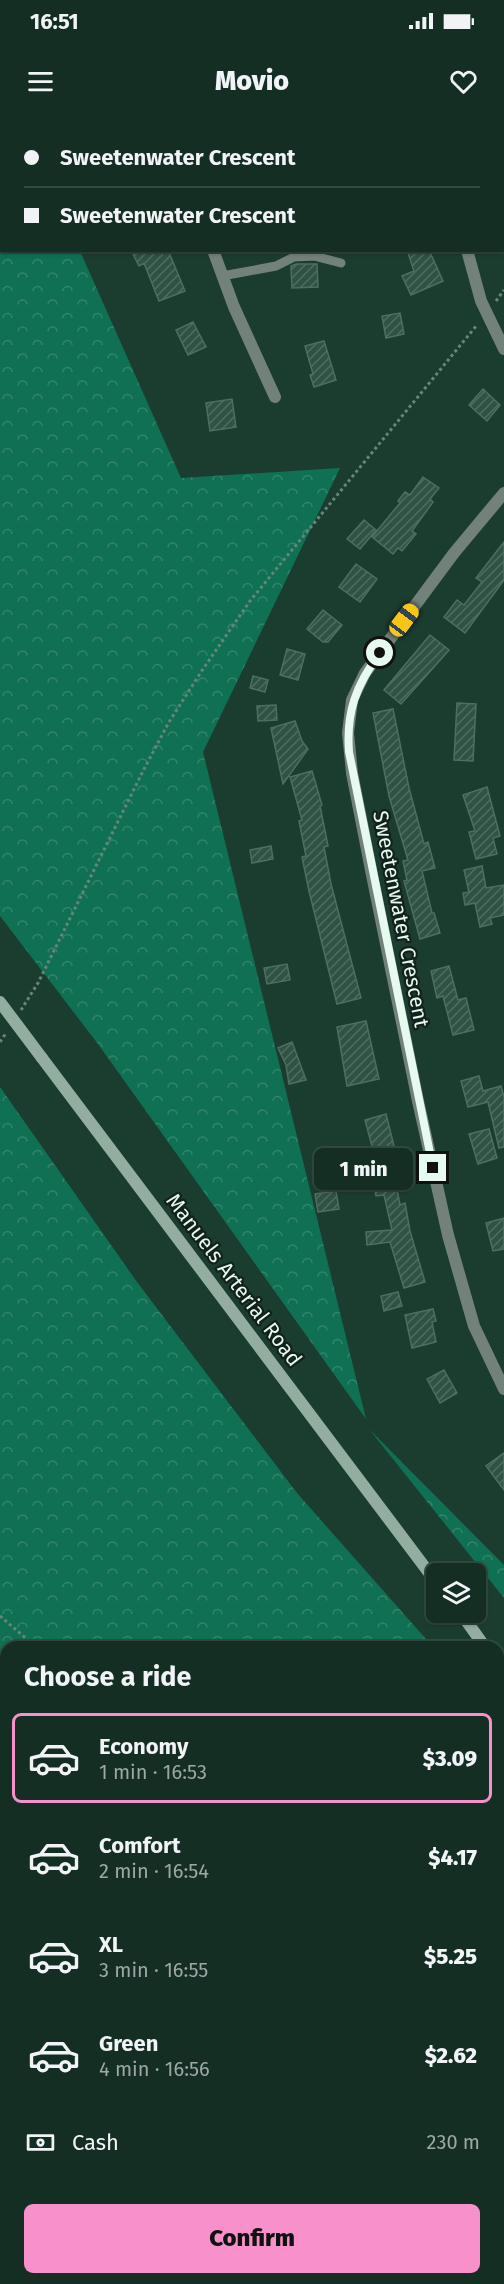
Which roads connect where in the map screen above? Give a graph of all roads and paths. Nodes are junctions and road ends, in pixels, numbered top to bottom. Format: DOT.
graph roads {
  1 [pos="214,252"];
  2 [pos="468,252"];
  3 [pos="341,263"];
  4 [pos="222,276"];
  5 [pos="504,290"];
  6 [pos="486,314"];
  7 [pos="504,349"];
  8 [pos="275,397"];
  9 [pos="504,493"];
  10 [pos="0,1002"];
  11 [pos="16,1018"];
  12 [pos="10,1026"];
  13 [pos="0,1042"];
  14 [pos="504,1389"];
  15 [pos="426,1569"];
  16 [pos="0,1616"];
  17 [pos="467,1623"];
  18 [pos="29,1641"];
  19 [pos="481,1641"];
  1 -- 4 [label="street"];
  2 -- 6 [label="street"];
  3 -- 4 [label="lane"];
  4 -- 8 [label="street"];
  5 -- 6 [label="path"];
  6 -- 7 [label="street"];
  6 -- 11 [label="path"];
  9 -- 14 [label="street, Sweetenwater Crescent"];
  10 -- 15 [label="main road, Manuels Arterial Road, bridge"];
  12 -- 13 [label="path"];
  16 -- 18 [label="path"];
  17 -- 19 [label="main road"];
}
